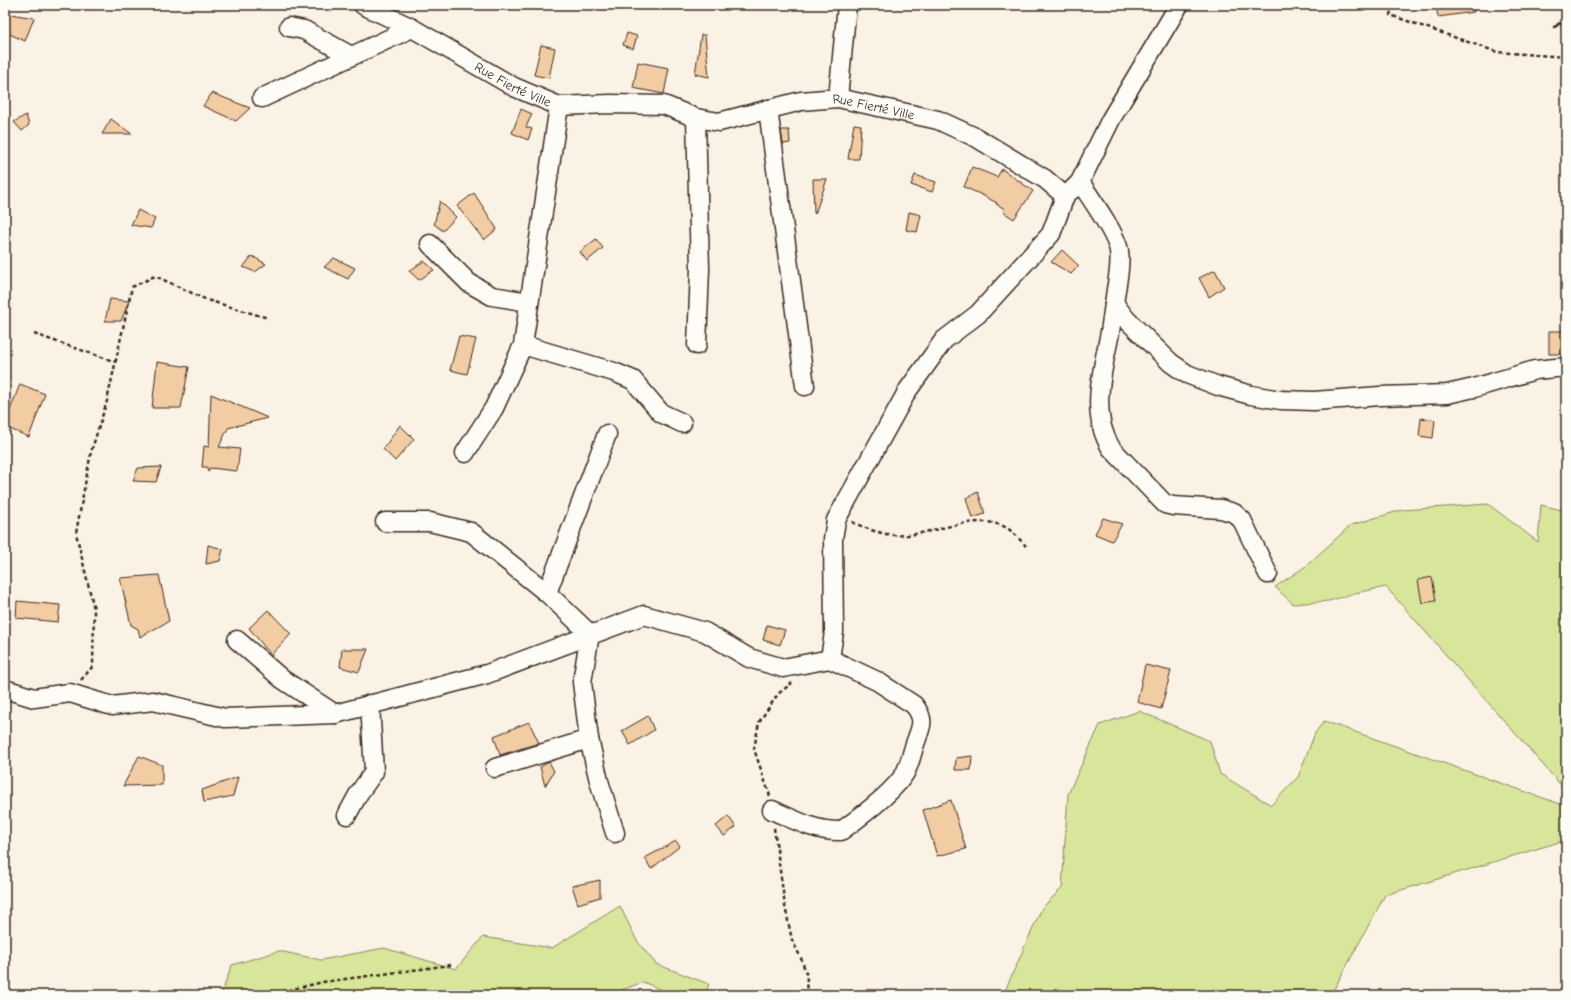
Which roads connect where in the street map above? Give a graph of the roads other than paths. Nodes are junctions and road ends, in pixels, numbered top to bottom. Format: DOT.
graph roads {
  1 [pos="363,5"];
  2 [pos="847,5"];
  3 [pos="1178,5"];
  4 [pos="289,28"];
  5 [pos="412,28"];
  6 [pos="351,56"];
  7 [pos="262,98"];
  8 [pos="838,98"];
  9 [pos="559,106"];
  10 [pos="768,109"];
  11 [pos="696,118"];
  12 [pos="1080,182"];
  13 [pos="1066,196"];
  14 [pos="430,244"];
  15 [pos="529,302"];
  16 [pos="1114,304"];
  17 [pos="523,345"];
  18 [pos="697,345"];
  19 [pos="1566,367"];
  20 [pos="805,386"];
  21 [pos="682,423"];
  22 [pos="607,434"];
  23 [pos="465,453"];
  24 [pos="385,522"];
  25 [pos="1268,574"];
  26 [pos="547,593"];
  27 [pos="590,634"];
  28 [pos="237,640"];
  29 [pos="830,659"];
  30 [pos="5,689"];
  31 [pos="370,704"];
  32 [pos="334,714"];
  33 [pos="589,739"];
  34 [pos="495,768"];
  35 [pos="772,810"];
  36 [pos="347,814"];
  37 [pos="615,833"];
  1 -- 5 [label="street, Rue Fierté Ville"];
  2 -- 8 [label="street"];
  3 -- 12 [label="street"];
  4 -- 6 [label="street"];
  5 -- 6 [label="street"];
  5 -- 9 [label="street, Rue Fierté Ville"];
  6 -- 7 [label="street"];
  8 -- 10 [label="street, Rue Fierté Ville"];
  8 -- 13 [label="street, Rue Fierté Ville"];
  9 -- 11 [label="street, Rue Fierté Ville"];
  9 -- 15 [label="street"];
  10 -- 11 [label="street, Rue Fierté Ville"];
  10 -- 20 [label="street"];
  11 -- 18 [label="street"];
  12 -- 13 [label="street"];
  12 -- 16 [label="street"];
  13 -- 29 [label="street"];
  14 -- 15 [label="street"];
  15 -- 17 [label="street"];
  16 -- 19 [label="street"];
  16 -- 25 [label="street"];
  17 -- 21 [label="street"];
  17 -- 23 [label="street"];
  22 -- 26 [label="street"];
  24 -- 26 [label="street"];
  26 -- 27 [label="street"];
  27 -- 29 [label="street"];
  27 -- 31 [label="street"];
  27 -- 33 [label="street"];
  28 -- 32 [label="street"];
  29 -- 35 [label="street"];
  30 -- 32 [label="street"];
  31 -- 32 [label="street"];
  31 -- 36 [label="street"];
  33 -- 34 [label="street"];
  33 -- 37 [label="street"];
}
